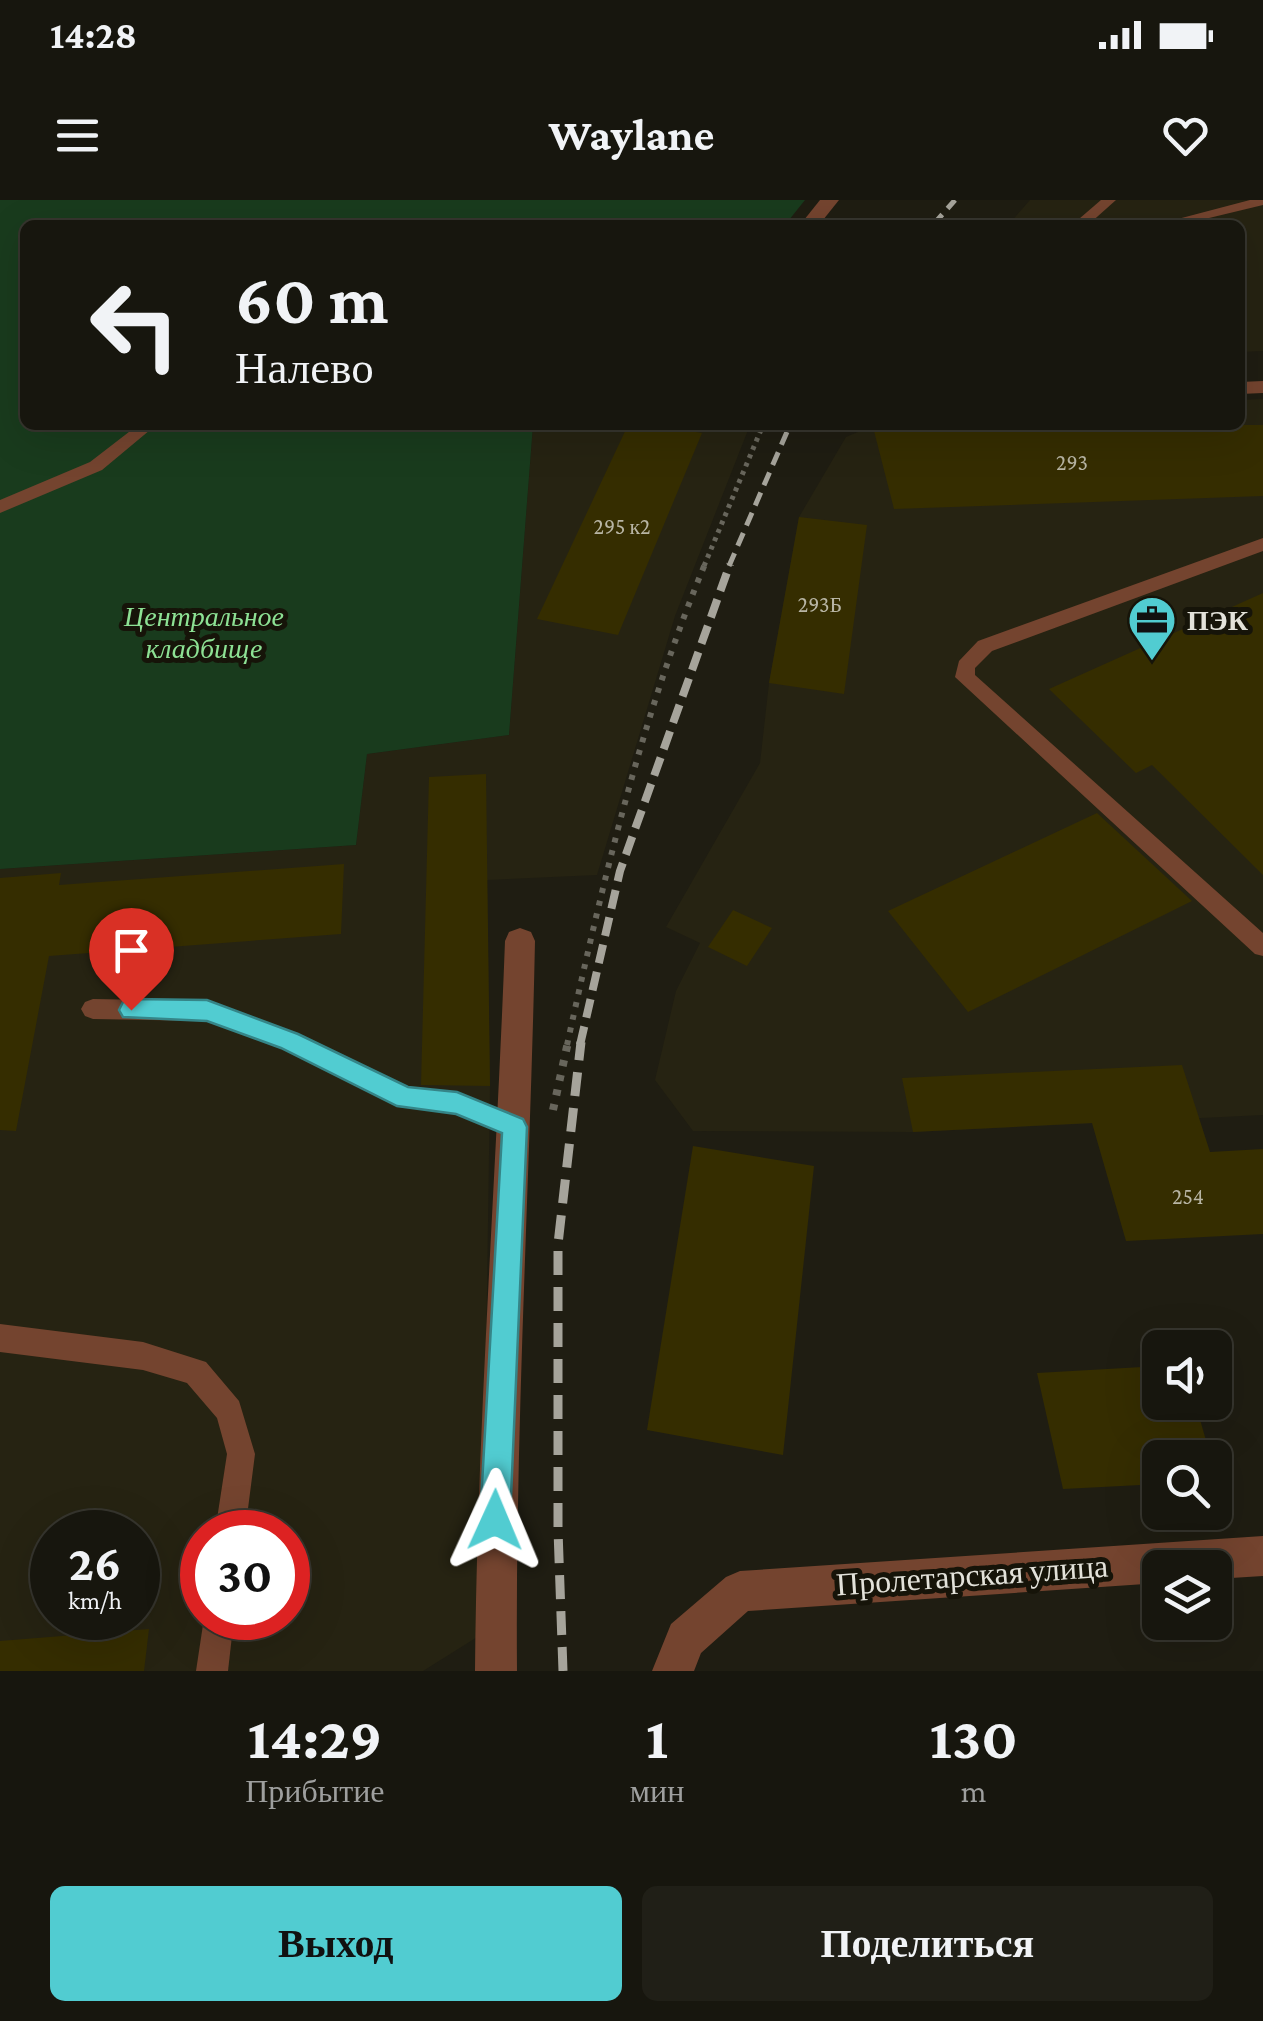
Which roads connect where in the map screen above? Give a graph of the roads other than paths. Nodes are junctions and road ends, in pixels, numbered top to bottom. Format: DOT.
graph roads {
  1 [pos="830,200"];
  2 [pos="1109,200"];
  3 [pos="1263,201"];
  4 [pos="813,220"];
  5 [pos="1085,220"];
  6 [pos="1183,220"];
  7 [pos="142,430"];
  8 [pos="0,507"];
  9 [pos="1263,544"];
  10 [pos="520,941"];
  11 [pos="1263,947"];
  12 [pos="93,1009"];
  13 [pos="514,1138"];
  14 [pos="0,1338"];
  15 [pos="233,1510"];
  16 [pos="1263,1556"];
  17 [pos="216,1640"];
  18 [pos="212,1671"];
  19 [pos="496,1671"];
  20 [pos="674,1671"];
  1 -- 4 [label="street"];
  2 -- 5 [label="lane"];
  3 -- 6 [label="lane"];
  7 -- 8 [label="lane"];
  9 -- 11 [label="lane"];
  10 -- 13 [label="street"];
  12 -- 13 [label="lane"];
  13 -- 19 [label="street"];
  14 -- 15 [label="lane"];
  16 -- 20 [label="street, Пролетарская улица"];
  17 -- 18 [label="lane"];
}
